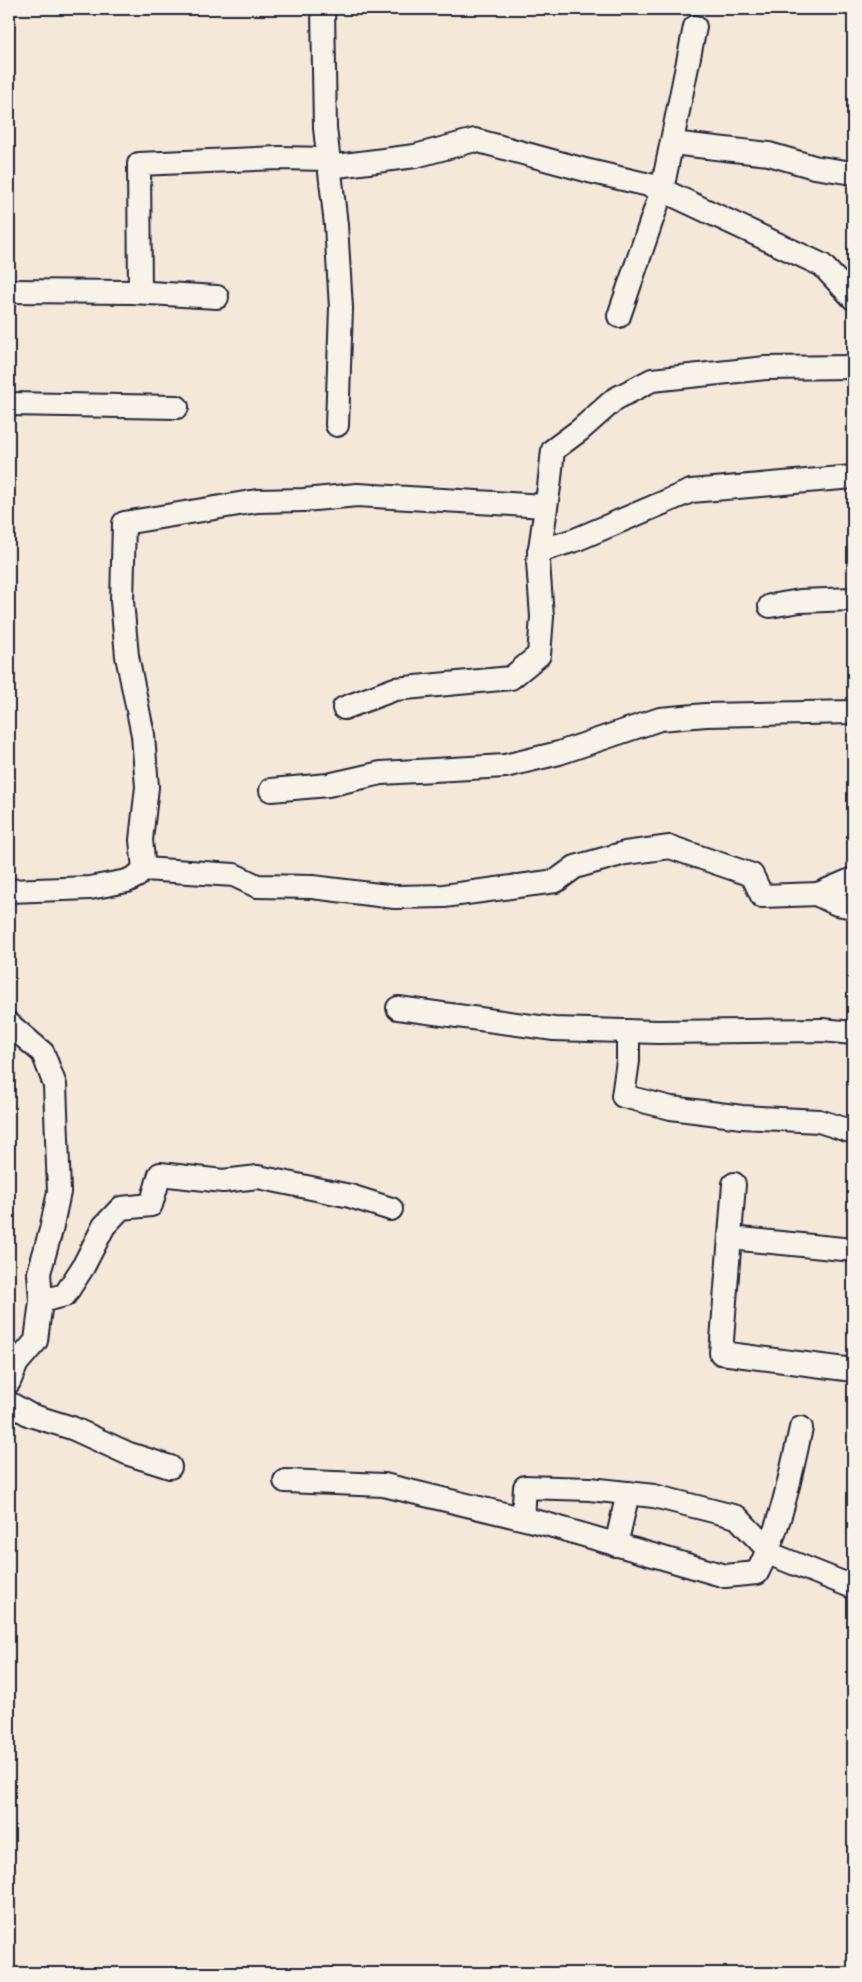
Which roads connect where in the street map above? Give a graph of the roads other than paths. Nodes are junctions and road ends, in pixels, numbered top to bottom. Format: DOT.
graph roads {
  1 [pos="323,9"];
  2 [pos="695,28"];
  3 [pos="672,143"];
  4 [pos="329,163"];
  5 [pos="853,173"];
  6 [pos="662,189"];
  7 [pos="9,291"];
  8 [pos="140,292"];
  9 [pos="217,297"];
  10 [pos="853,298"];
  11 [pos="619,316"];
  12 [pos="853,367"];
  13 [pos="9,404"];
  14 [pos="178,407"];
  15 [pos="337,425"];
  16 [pos="853,477"];
  17 [pos="545,506"];
  18 [pos="539,551"];
  19 [pos="853,599"];
  20 [pos="770,606"];
  21 [pos="344,708"];
  22 [pos="853,712"];
  23 [pos="271,790"];
  24 [pos="144,869"];
  25 [pos="853,879"];
  26 [pos="9,891"];
  27 [pos="816,894"];
  28 [pos="853,907"];
  29 [pos="398,1008"];
  30 [pos="9,1024"];
  31 [pos="628,1031"];
  32 [pos="853,1033"];
  33 [pos="853,1132"];
  34 [pos="734,1184"];
  35 [pos="391,1209"];
  36 [pos="730,1238"];
  37 [pos="853,1250"];
  38 [pos="41,1301"];
  39 [pos="853,1370"];
  40 [pos="9,1382"];
  41 [pos="9,1403"];
  42 [pos="801,1428"];
  43 [pos="170,1468"];
  44 [pos="284,1481"];
  45 [pos="628,1493"];
  46 [pos="523,1518"];
  47 [pos="616,1545"];
  48 [pos="769,1551"];
  49 [pos="853,1587"];
  1 -- 4 [label="street"];
  2 -- 3 [label="street"];
  3 -- 5 [label="street"];
  3 -- 6 [label="street"];
  4 -- 6 [label="street"];
  4 -- 8 [label="street"];
  4 -- 15 [label="street"];
  6 -- 10 [label="street"];
  6 -- 11 [label="street"];
  7 -- 8 [label="street"];
  8 -- 9 [label="street"];
  12 -- 17 [label="street"];
  13 -- 14 [label="street"];
  16 -- 18 [label="street"];
  17 -- 18 [label="street"];
  17 -- 24 [label="street"];
  18 -- 21 [label="street"];
  19 -- 20 [label="street"];
  22 -- 23 [label="street"];
  24 -- 26 [label="street"];
  24 -- 27 [label="street"];
  25 -- 27 [label="street"];
  27 -- 28 [label="street"];
  29 -- 31 [label="street"];
  30 -- 38 [label="street"];
  31 -- 32 [label="street"];
  31 -- 33 [label="street"];
  34 -- 36 [label="street"];
  35 -- 38 [label="street"];
  36 -- 37 [label="street"];
  36 -- 39 [label="street"];
  38 -- 40 [label="street"];
  41 -- 43 [label="street"];
  42 -- 48 [label="street"];
  44 -- 46 [label="street"];
  45 -- 46 [label="street"];
  45 -- 47 [label="street"];
  45 -- 48 [label="street"];
  46 -- 47 [label="street"];
  47 -- 48 [label="street"];
  48 -- 49 [label="street"];
}
